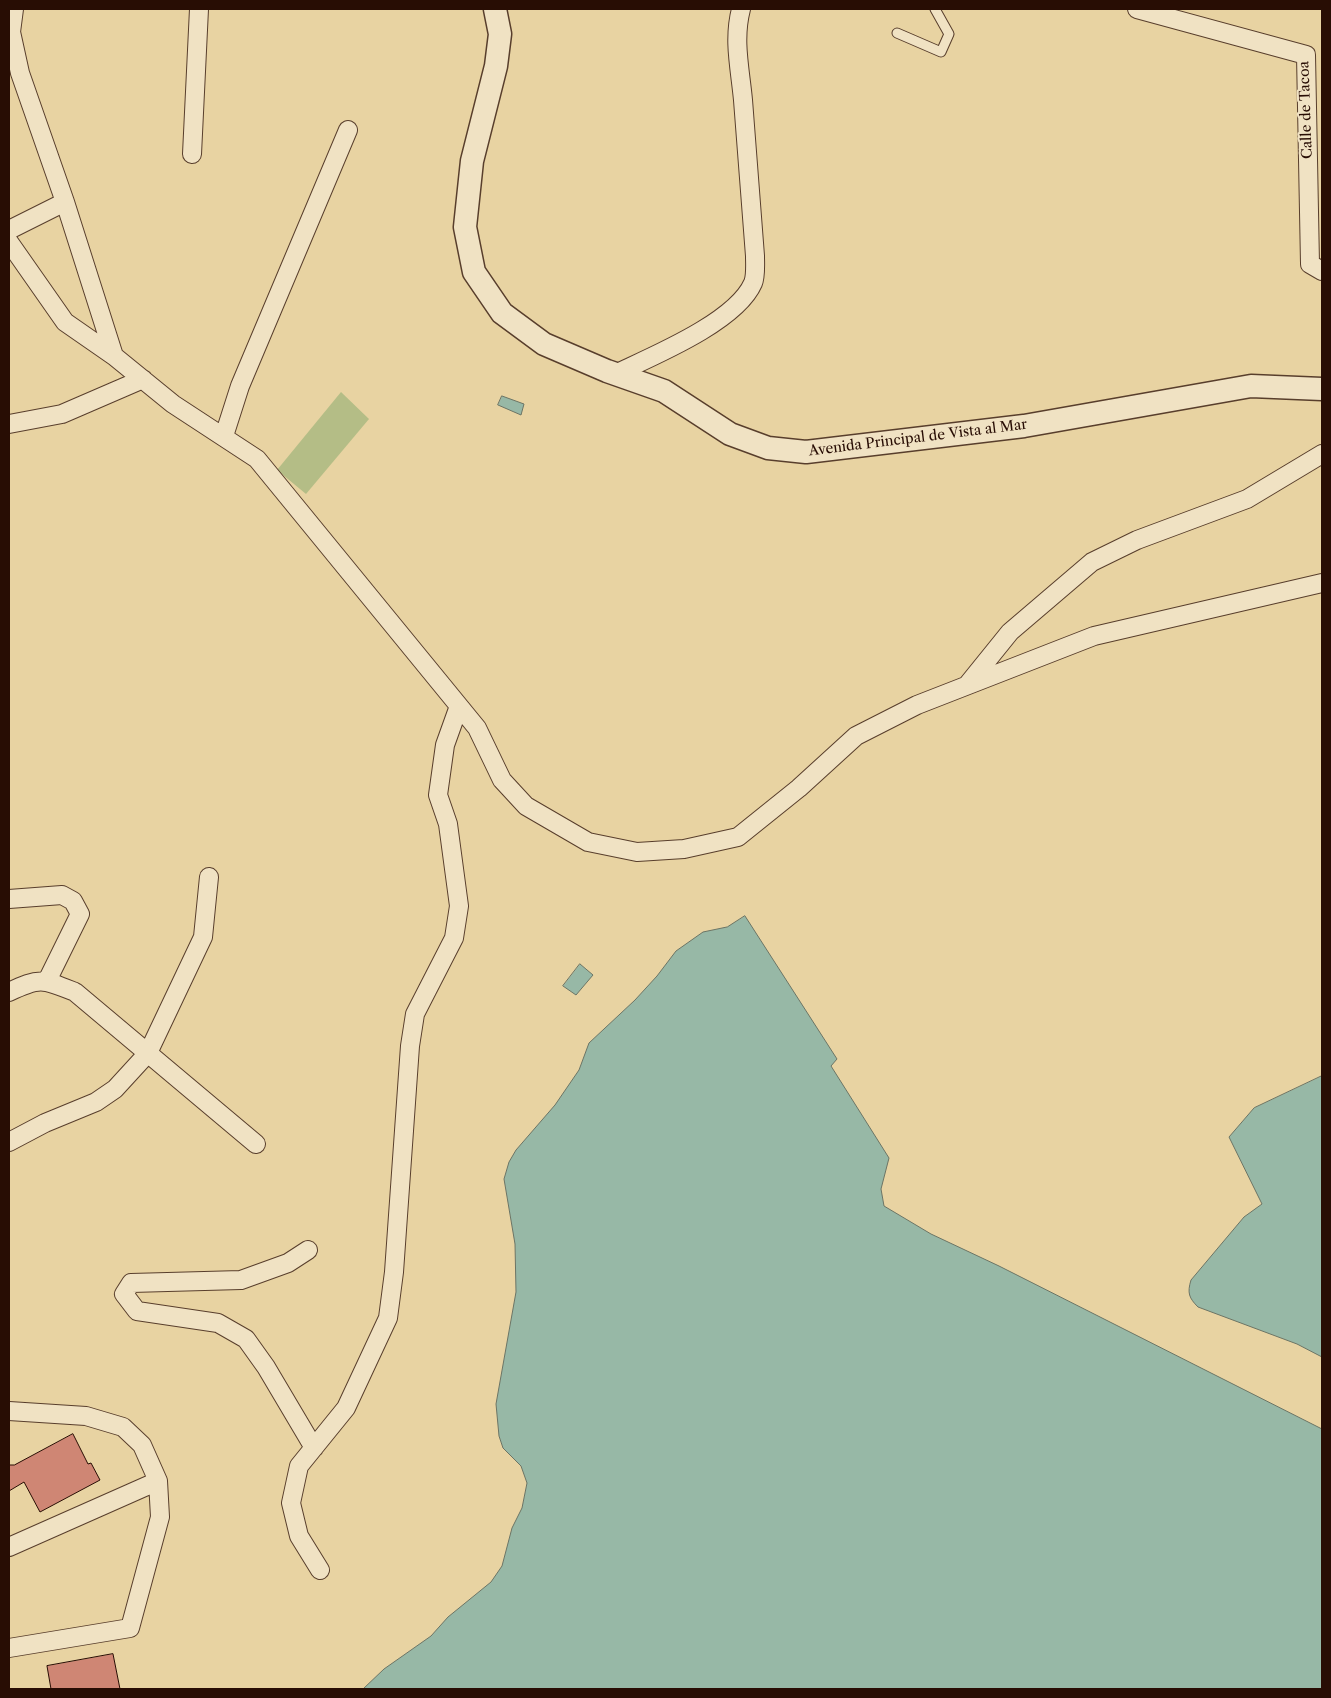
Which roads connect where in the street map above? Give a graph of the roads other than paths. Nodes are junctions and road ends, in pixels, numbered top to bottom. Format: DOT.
graph roads {
  1 [pos="14,9"];
  2 [pos="199,9"];
  3 [pos="495,9"];
  4 [pos="741,9"];
  5 [pos="935,9"];
  6 [pos="1137,9"];
  7 [pos="897,33"];
  8 [pos="348,130"];
  9 [pos="192,154"];
  10 [pos="65,202"];
  11 [pos="9,230"];
  12 [pos="9,242"];
  13 [pos="1322,271"];
  14 [pos="114,356"];
  15 [pos="615,374"];
  16 [pos="143,380"];
  17 [pos="1322,388"];
  18 [pos="9,424"];
  19 [pos="224,436"];
  20 [pos="1322,454"];
  21 [pos="1322,583"];
  22 [pos="968,685"];
  23 [pos="459,706"];
  24 [pos="209,877"];
  25 [pos="9,899"];
  26 [pos="47,981"];
  27 [pos="9,992"];
  28 [pos="148,1053"];
  29 [pos="9,1142"];
  30 [pos="256,1144"];
  31 [pos="308,1250"];
  32 [pos="9,1411"];
  33 [pos="314,1448"];
  34 [pos="158,1480"];
  35 [pos="9,1547"];
  36 [pos="320,1570"];
  37 [pos="9,1648"];
  1 -- 10 [label="street"];
  2 -- 9 [label="street"];
  3 -- 15 [label="street, Avenida Principal de Vista al Mar"];
  4 -- 15 [label="street"];
  5 -- 7 [label="lane"];
  6 -- 13 [label="street, Calle de Tacoa"];
  8 -- 19 [label="street"];
  10 -- 11 [label="street"];
  10 -- 14 [label="street"];
  12 -- 14 [label="street"];
  14 -- 16 [label="street"];
  15 -- 17 [label="street, Avenida Principal de Vista al Mar"];
  16 -- 18 [label="street"];
  16 -- 19 [label="street"];
  19 -- 23 [label="street"];
  20 -- 22 [label="street"];
  21 -- 22 [label="street"];
  22 -- 23 [label="street"];
  23 -- 33 [label="street"];
  24 -- 28 [label="street"];
  25 -- 26 [label="street"];
  26 -- 27 [label="street"];
  26 -- 28 [label="street"];
  28 -- 29 [label="street"];
  28 -- 30 [label="street"];
  31 -- 33 [label="street"];
  32 -- 34 [label="street"];
  33 -- 36 [label="street"];
  34 -- 35 [label="street"];
  34 -- 37 [label="street"];
}
